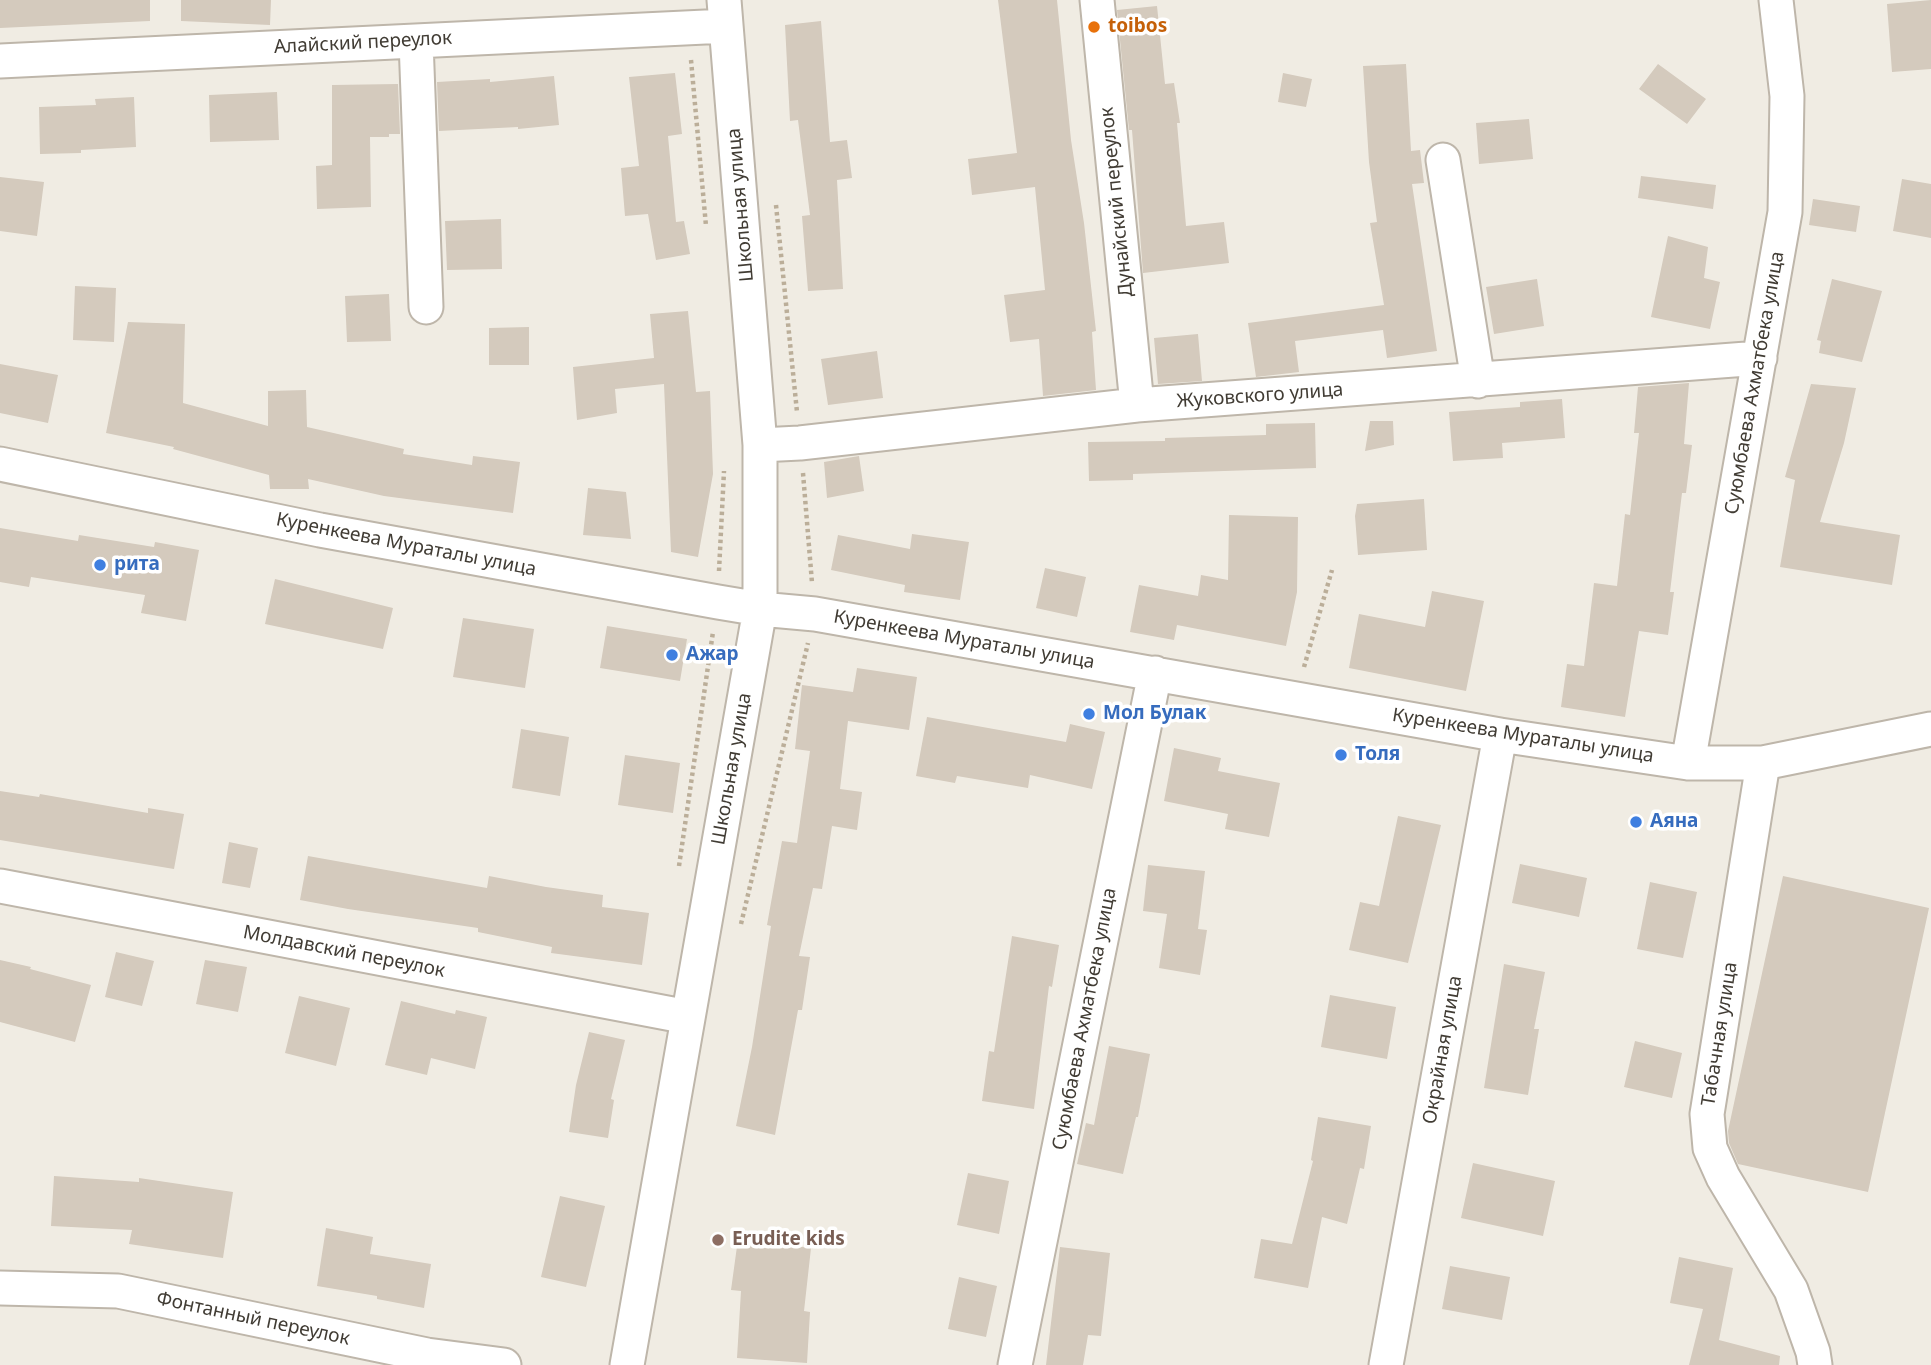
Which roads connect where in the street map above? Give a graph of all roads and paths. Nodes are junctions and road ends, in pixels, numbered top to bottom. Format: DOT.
graph roads {
  1 [pos="1097,0"];
  2 [pos="1776,0"];
  3 [pos="725,13"];
  4 [pos="688,28"];
  5 [pos="416,41"];
  6 [pos="0,61"];
  7 [pos="1443,160"];
  8 [pos="707,233"];
  9 [pos="426,307"];
  10 [pos="1760,358"];
  11 [pos="1478,381"];
  12 [pos="1137,405"];
  13 [pos="760,445"];
  14 [pos="0,464"];
  15 [pos="725,466"];
  16 [pos="1332,570"];
  17 [pos="718,602"];
  18 [pos="760,609"];
  19 [pos="1155,673"];
  20 [pos="1295,698"];
  21 [pos="1931,729"];
  22 [pos="1500,735"];
  23 [pos="1688,762"];
  24 [pos="1763,763"];
  25 [pos="677,875"];
  26 [pos="0,886"];
  27 [pos="688,1017"];
  28 [pos="0,1288"];
  29 [pos="504,1365"];
  30 [pos="627,1365"];
  31 [pos="1014,1365"];
  32 [pos="1386,1365"];
  33 [pos="1815,1365"];
  1 -- 12 [label="street, Дунайский переулок"];
  2 -- 10 [label="street, Суюмбаева Ахматбека улица"];
  3 -- 4 [label="street, Алайский переулок"];
  3 -- 13 [label="street, Школьная улица"];
  4 -- 5 [label="street, Алайский переулок"];
  4 -- 8 [label="path"];
  5 -- 6 [label="street, Алайский переулок"];
  5 -- 9 [label="street"];
  7 -- 11 [label="street"];
  10 -- 11 [label="street, Жуковского улица"];
  10 -- 23 [label="street, Суюмбаева Ахматбека улица"];
  11 -- 12 [label="street, Жуковского улица"];
  12 -- 13 [label="street, Жуковского улица"];
  13 -- 18 [label="street, Школьная улица"];
  14 -- 17 [label="street, Куренкеева Мураталы улица"];
  15 -- 17 [label="path"];
  16 -- 20 [label="path"];
  17 -- 18 [label="street, Куренкеева Мураталы улица"];
  17 -- 25 [label="path"];
  18 -- 19 [label="street, Куренкеева Мураталы улица"];
  18 -- 27 [label="street, Школьная улица"];
  19 -- 20 [label="street, Куренкеева Мураталы улица"];
  19 -- 31 [label="street, Суюмбаева Ахматбека улица"];
  20 -- 22 [label="street, Куренкеева Мураталы улица"];
  21 -- 24 [label="street, Куренкеева Мураталы улица"];
  22 -- 23 [label="street, Куренкеева Мураталы улица"];
  22 -- 32 [label="street, Окрайная улица"];
  23 -- 24 [label="street, Куренкеева Мураталы улица"];
  24 -- 33 [label="street, Табачная улица"];
  26 -- 27 [label="street, Молдавский переулок"];
  27 -- 30 [label="street, Школьная улица"];
  28 -- 29 [label="street, Фонтанный переулок"];
}
